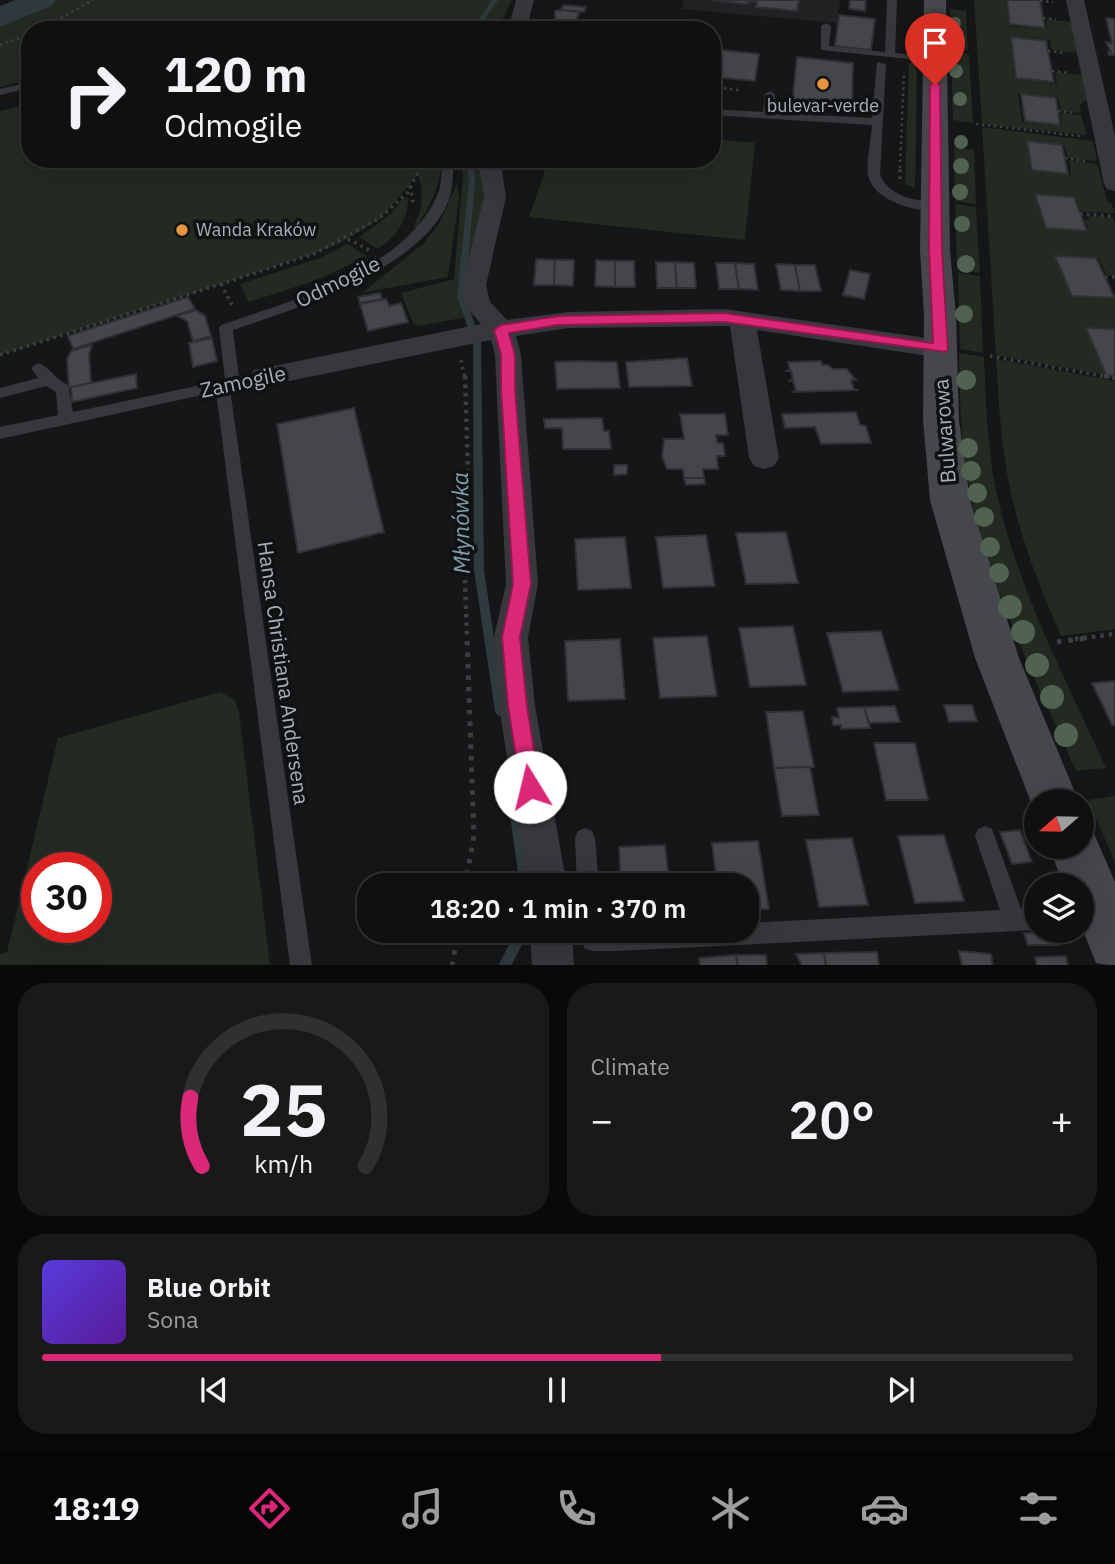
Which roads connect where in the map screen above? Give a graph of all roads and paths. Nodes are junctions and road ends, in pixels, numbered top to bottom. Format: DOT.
graph roads {
  1 [pos="93,0"];
  2 [pos="525,0"];
  3 [pos="892,0"];
  4 [pos="935,0"];
  5 [pos="1075,0"];
  6 [pos="56,21"];
  7 [pos="519,21"];
  8 [pos="826,26"];
  9 [pos="21,37"];
  10 [pos="0,45"];
  11 [pos="890,55"];
  12 [pos="935,60"];
  13 [pos="904,62"];
  14 [pos="881,64"];
  15 [pos="21,87"];
  16 [pos="721,88"];
  17 [pos="739,90"];
  18 [pos="0,92"];
  19 [pos="770,94"];
  20 [pos="1058,111"];
  21 [pos="721,113"];
  22 [pos="768,116"];
  23 [pos="877,122"];
  24 [pos="976,124"];
  25 [pos="1098,124"];
  26 [pos="421,168"];
  27 [pos="448,168"];
  28 [pos="490,168"];
  29 [pos="1115,184"];
  30 [pos="927,206"];
  31 [pos="1080,214"];
  32 [pos="1115,216"];
  33 [pos="348,239"];
  34 [pos="372,252"];
  35 [pos="1105,277"];
  36 [pos="1115,277"];
  37 [pos="221,284"];
  38 [pos="233,307"];
  39 [pos="741,319"];
  40 [pos="494,331"];
  41 [pos="455,338"];
  42 [pos="941,349"];
  43 [pos="0,355"];
  44 [pos="990,356"];
  45 [pos="38,368"];
  46 [pos="264,377"];
  47 [pos="1115,378"];
  48 [pos="50,380"];
  49 [pos="228,385"];
  50 [pos="0,393"];
  51 [pos="66,419"];
  52 [pos="0,433"];
  53 [pos="764,458"];
  54 [pos="1115,634"];
  55 [pos="1056,642"];
  56 [pos="1050,789"];
  57 [pos="985,836"];
  58 [pos="585,838"];
  59 [pos="1078,859"];
  60 [pos="468,873"];
  61 [pos="545,873"];
  62 [pos="587,873"];
  63 [pos="1024,917"];
  64 [pos="1024,919"];
  65 [pos="1100,925"];
  66 [pos="759,933"];
  67 [pos="456,943"];
  68 [pos="552,943"];
  69 [pos="301,965"];
  70 [pos="452,965"];
  71 [pos="553,965"];
  1 -- 6 [label="path"];
  2 -- 7 [label="street"];
  3 -- 11 [label="lane"];
  4 -- 12 [label="street, Bulwarowa"];
  5 -- 25 [label="street"];
  8 -- 11 [label="lane"];
  9 -- 10 [label="path"];
  11 -- 12 [label="lane"];
  12 -- 30 [label="street, Bulwarowa"];
  13 -- 30 [label="path"];
  14 -- 23 [label="lane"];
  15 -- 18 [label="lane"];
  16 -- 17 [label="path"];
  19 -- 22 [label="lane"];
  20 -- 25 [label="path"];
  21 -- 22 [label="lane"];
  22 -- 23 [label="lane"];
  23 -- 30 [label="lane"];
  24 -- 25 [label="path"];
  25 -- 29 [label="street"];
  26 -- 33 [label="path"];
  27 -- 49 [label="lane, Odmogile"];
  28 -- 40 [label="street"];
  30 -- 42 [label="street, Bulwarowa"];
  31 -- 32 [label="path"];
  33 -- 34 [label="path"];
  33 -- 37 [label="path"];
  35 -- 36 [label="path"];
  37 -- 38 [label="path"];
  37 -- 43 [label="path"];
  39 -- 40 [label="street"];
  39 -- 42 [label="street"];
  39 -- 53 [label="street"];
  40 -- 41 [label="street, Zamogile"];
  40 -- 61 [label="street"];
  41 -- 46 [label="street, Zamogile"];
  41 -- 60 [label="path"];
  42 -- 56 [label="street, Bulwarowa"];
  44 -- 47 [label="path"];
  45 -- 48 [label="lane"];
  46 -- 49 [label="lane, Zamogile"];
  48 -- 50 [label="lane"];
  48 -- 51 [label="lane"];
  49 -- 51 [label="lane, Zamogile"];
  49 -- 69 [label="lane, Hansa Christiana Andersena"];
  51 -- 52 [label="lane, Zamogile"];
  54 -- 55 [label="path"];
  57 -- 63 [label="lane"];
  58 -- 62 [label="lane"];
  59 -- 65 [label="street"];
  64 -- 66 [label="lane"];
  67 -- 70 [label="path"];
  68 -- 71 [label="street"];
}
